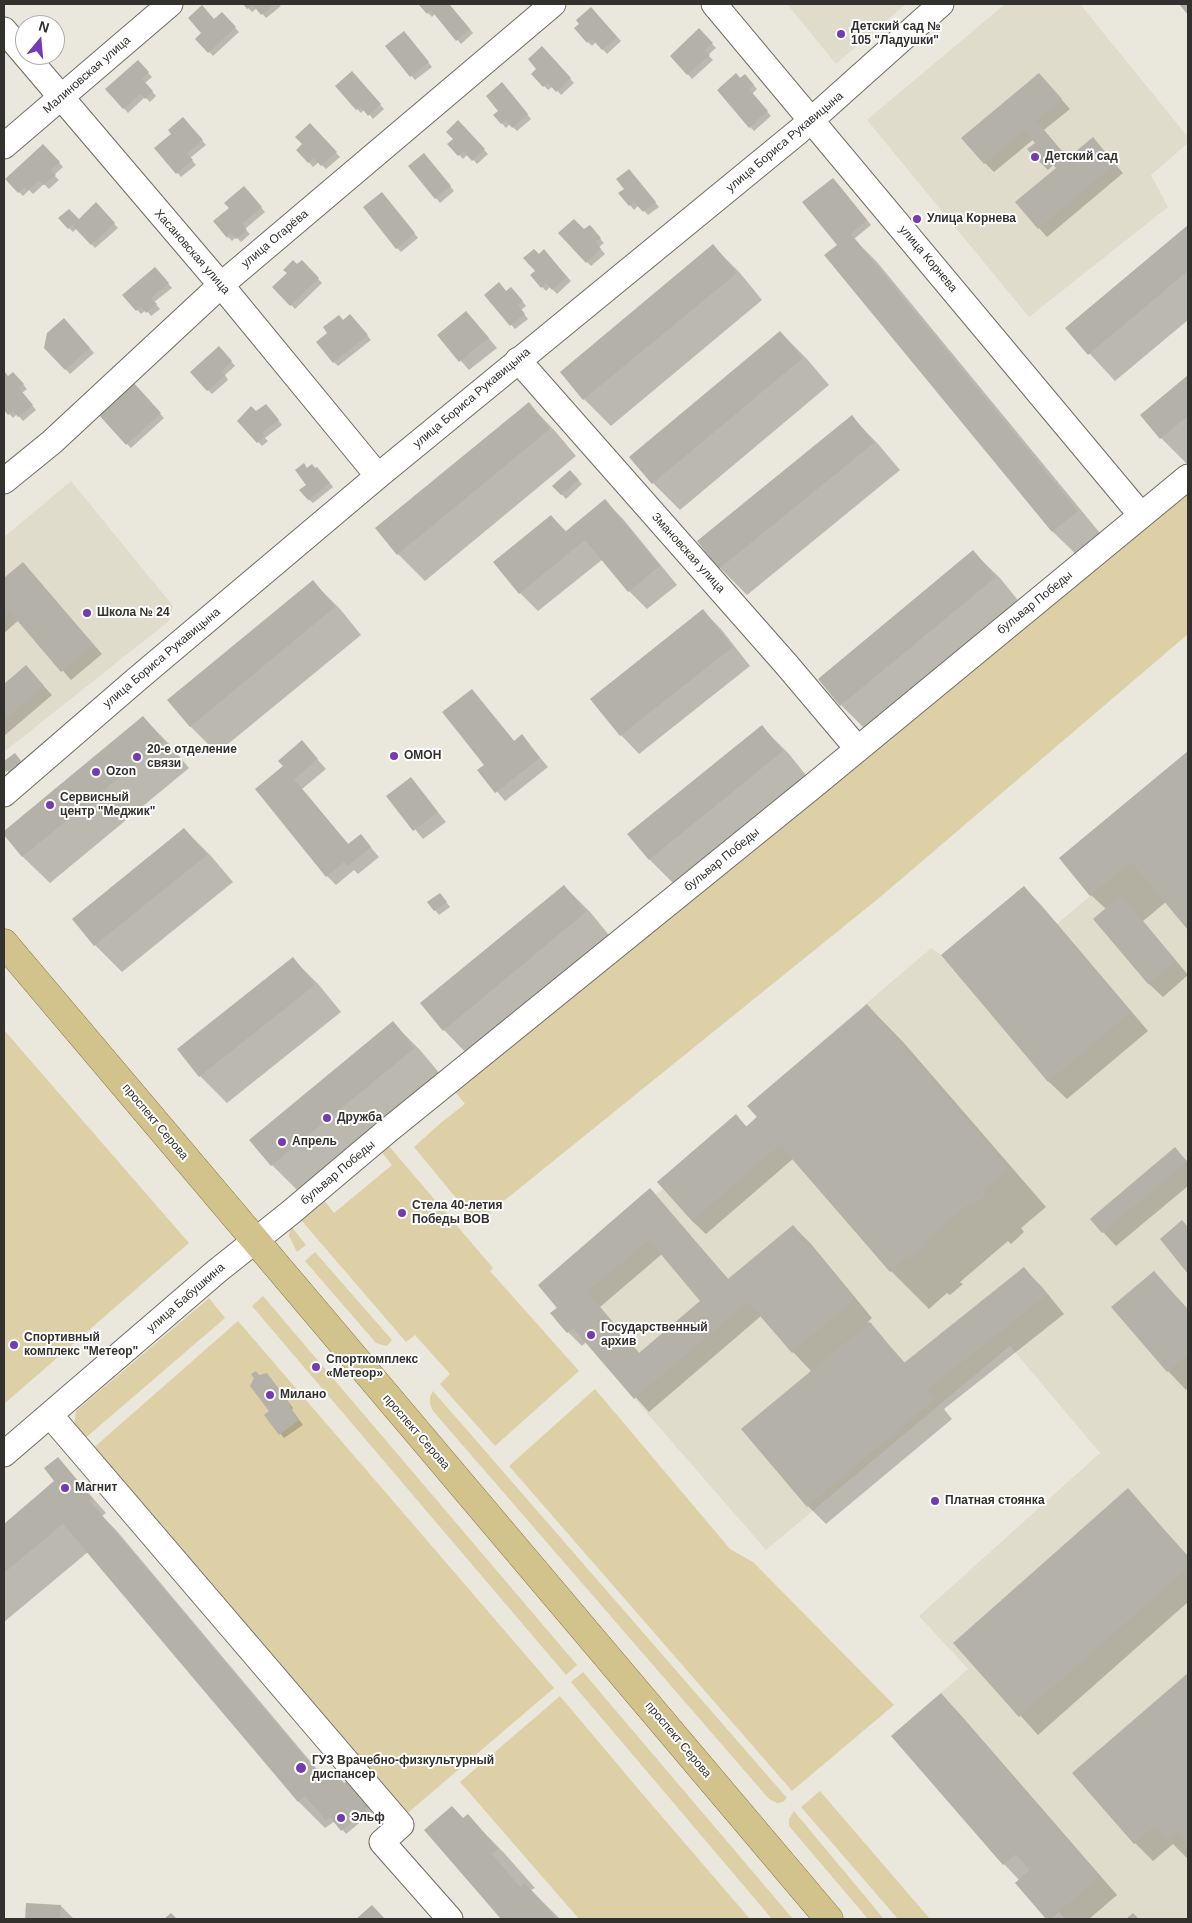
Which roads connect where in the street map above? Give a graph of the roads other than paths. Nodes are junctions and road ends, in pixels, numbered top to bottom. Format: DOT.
graph roads {
  1 [pos="170,4"];
  2 [pos="553,4"];
  3 [pos="714,4"];
  4 [pos="941,4"];
  5 [pos="4,30"];
  6 [pos="60,98"];
  7 [pos="811,120"];
  8 [pos="4,146"];
  9 [pos="221,285"];
  10 [pos="518,360"];
  11 [pos="378,476"];
  12 [pos="1188,477"];
  13 [pos="4,480"];
  14 [pos="1141,515"];
  15 [pos="857,748"];
  16 [pos="4,794"];
  17 [pos="4,943"];
  18 [pos="254,1241"];
  19 [pos="50,1415"];
  20 [pos="4,1454"];
  21 [pos="450,1919"];
  22 [pos="829,1919"];
  1 -- 6 [label="street, Малиновская улица"];
  2 -- 9 [label="street, улица Огарёва"];
  3 -- 7 [label="street, улица Корнева"];
  4 -- 7 [label="street, улица Бориса Рукавицына"];
  5 -- 6 [label="street, Хасановская улица"];
  6 -- 8 [label="street, Малиновская улица"];
  6 -- 9 [label="street, Хасановская улица"];
  7 -- 10 [label="street, улица Бориса Рукавицына"];
  7 -- 14 [label="street, улица Корнева"];
  9 -- 11 [label="street, Хасановская улица"];
  9 -- 13 [label="street, улица Огарёва"];
  10 -- 11 [label="street, улица Бориса Рукавицына"];
  10 -- 15 [label="street, Змановская улица"];
  11 -- 16 [label="street, улица Бориса Рукавицына"];
  12 -- 14 [label="street, бульвар Победы"];
  14 -- 15 [label="street, бульвар Победы"];
  15 -- 18 [label="street, бульвар Победы"];
  17 -- 18 [label="main road, проспект Серова"];
  18 -- 19 [label="street, улица Бабушкина"];
  18 -- 22 [label="main road, проспект Серова"];
  19 -- 20 [label="street, улица Бабушкина"];
  19 -- 21 [label="street"];
}
